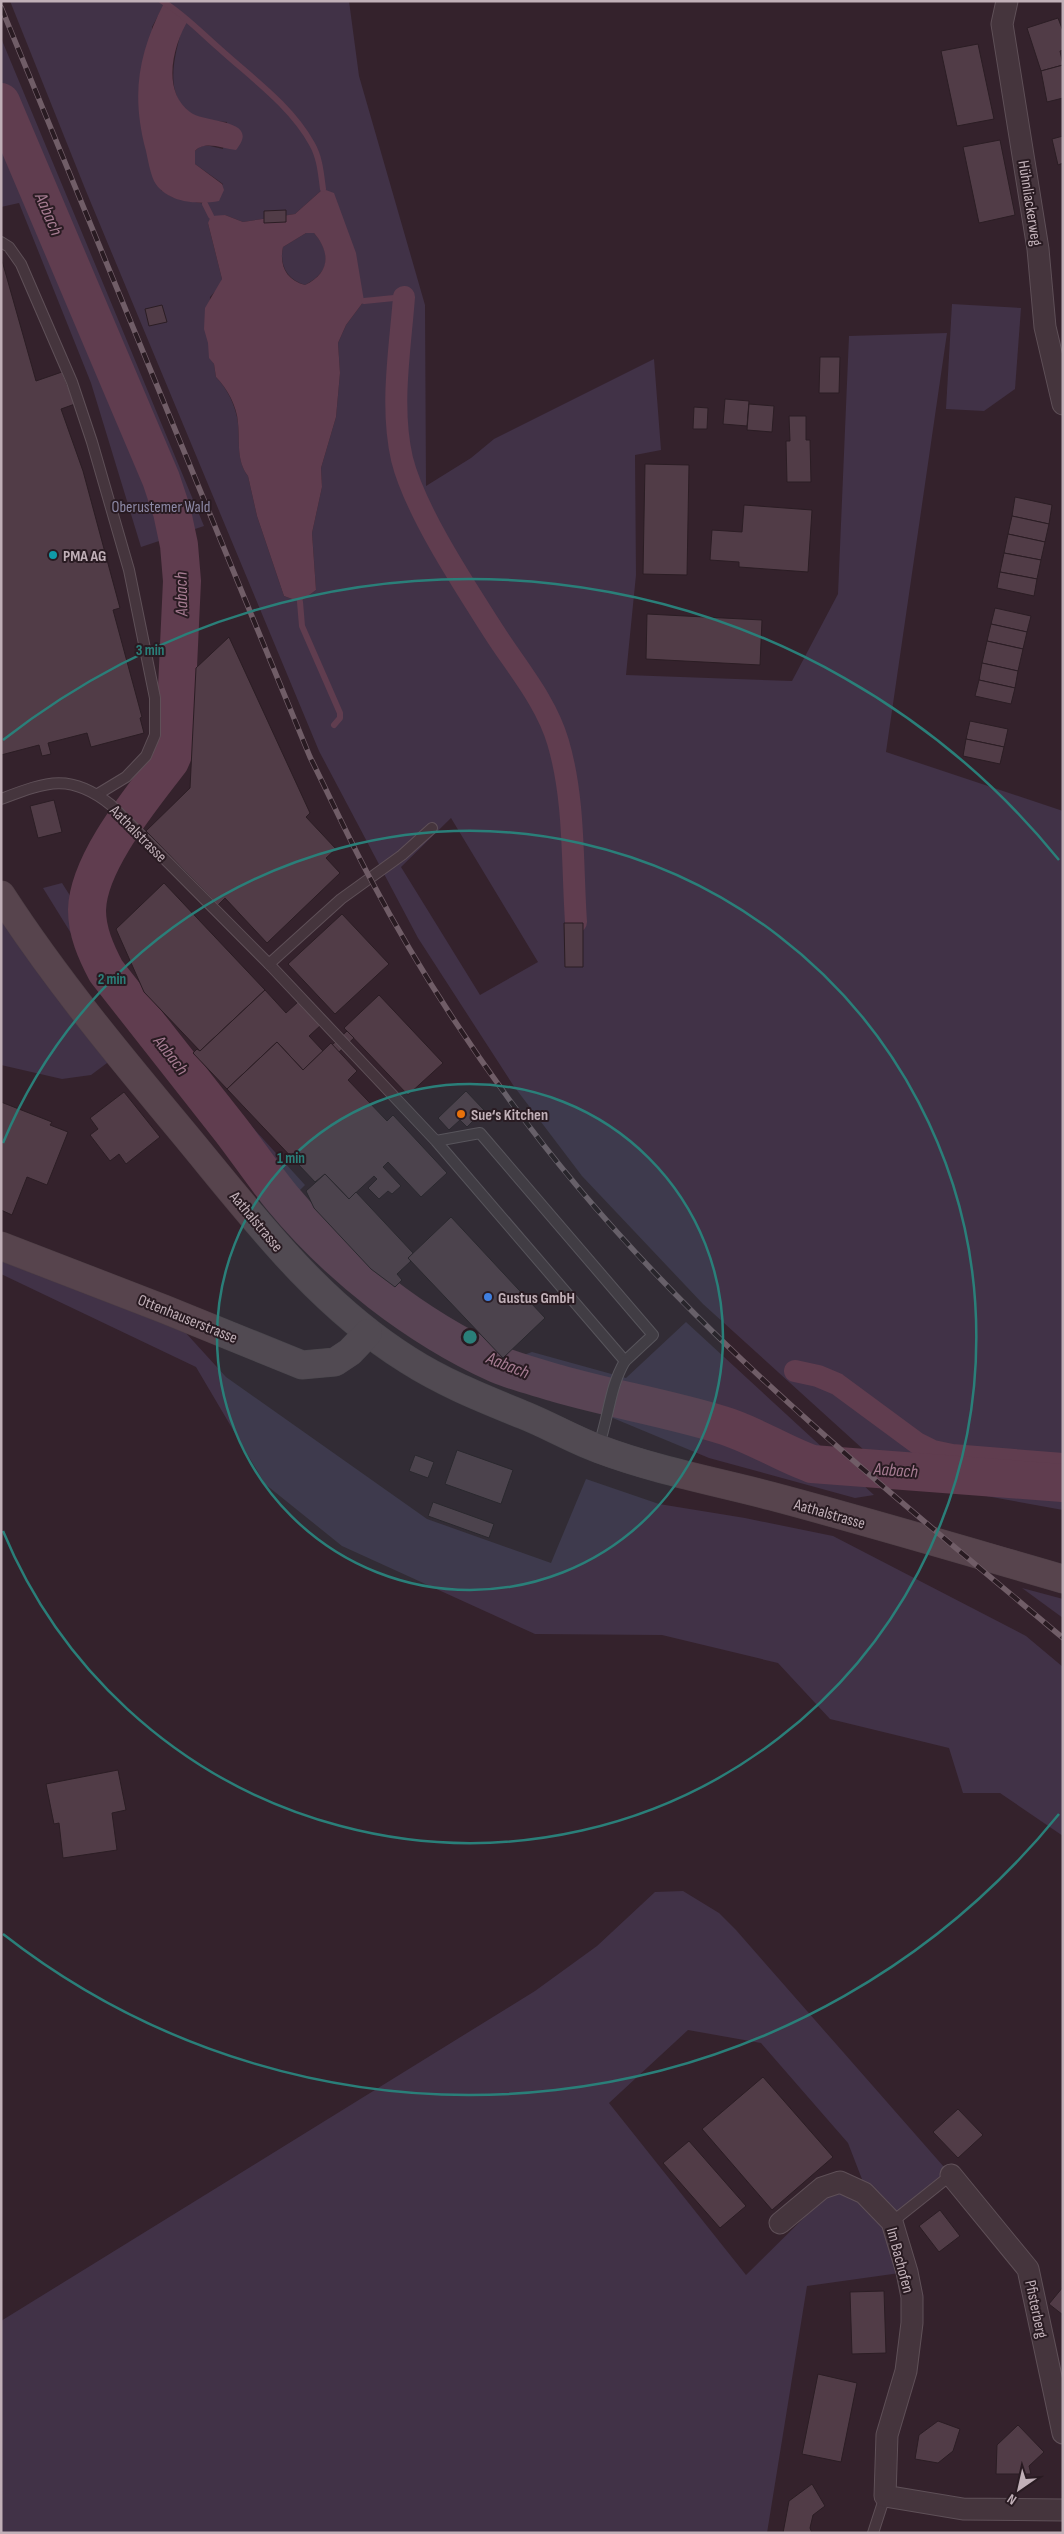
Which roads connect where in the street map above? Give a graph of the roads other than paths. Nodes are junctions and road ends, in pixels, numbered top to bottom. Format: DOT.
graph roads {
  1 [pos="1007,1"];
  2 [pos="1,242"];
  3 [pos="1063,404"];
  4 [pos="98,794"];
  5 [pos="2,798"];
  6 [pos="432,828"];
  7 [pos="1,895"];
  8 [pos="269,964"];
  9 [pos="436,1141"];
  10 [pos="1,1246"];
  11 [pos="368,1333"];
  12 [pos="625,1361"];
  13 [pos="597,1448"];
  14 [pos="1063,1580"];
  15 [pos="951,2174"];
  16 [pos="892,2222"];
  17 [pos="780,2223"];
  18 [pos="1063,2433"];
  19 [pos="885,2496"];
  20 [pos="1063,2510"];
  21 [pos="873,2533"];
  1 -- 3 [label="street, Hühnliackerweg"];
  2 -- 4 [label="lane"];
  4 -- 5 [label="lane, Aathalstrasse"];
  4 -- 8 [label="lane, Aathalstrasse"];
  6 -- 8 [label="lane"];
  7 -- 11 [label="main road, Aathalstrasse"];
  8 -- 9 [label="lane, Aathalstrasse"];
  9 -- 12 [label="lane, Aathalstrasse"];
  9 -- 12 [label="lane"];
  10 -- 11 [label="main road, Ottenhauserstrasse"];
  11 -- 13 [label="main road, Aathalstrasse"];
  12 -- 13 [label="lane"];
  13 -- 14 [label="main road, Aathalstrasse"];
  15 -- 16 [label="lane"];
  15 -- 18 [label="street, Pfisterberg"];
  16 -- 17 [label="street, Im Bachofen"];
  16 -- 19 [label="street, Im Bachofen"];
  19 -- 20 [label="street"];
  19 -- 21 [label="lane, Im Bachofen"];
}
